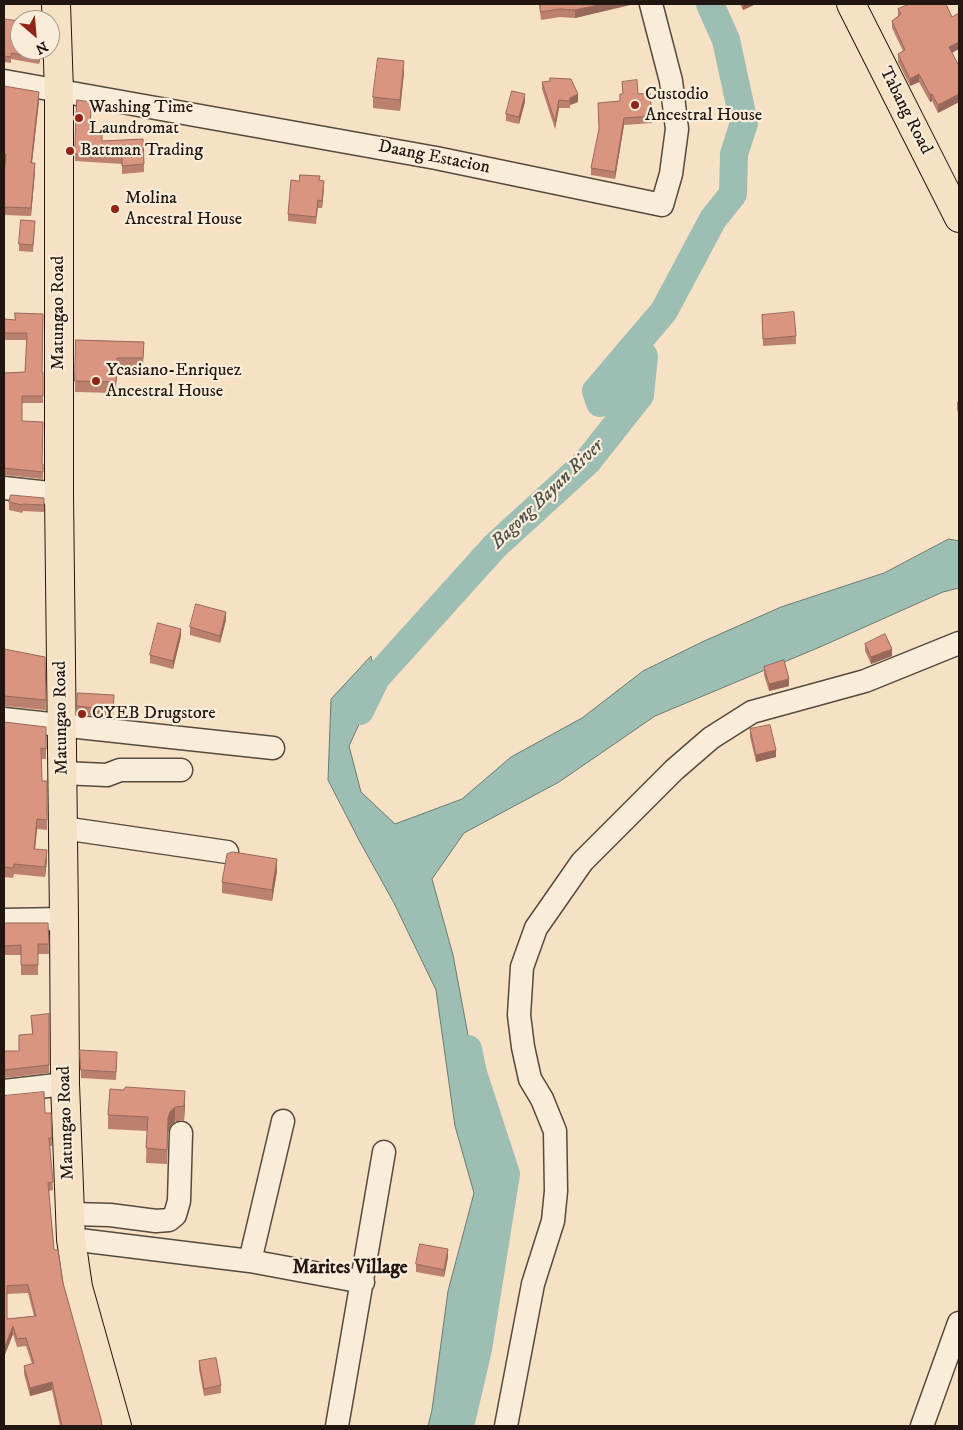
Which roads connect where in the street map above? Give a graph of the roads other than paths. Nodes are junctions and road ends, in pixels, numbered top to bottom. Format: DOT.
graph roads {
  1 [pos="56,4"];
  2 [pos="651,4"];
  3 [pos="852,4"];
  4 [pos="4,81"];
  5 [pos="59,91"];
  6 [pos="959,218"];
  7 [pos="4,488"];
  8 [pos="59,494"];
  9 [pos="959,643"];
  10 [pos="4,719"];
  11 [pos="62,725"];
  12 [pos="272,748"];
  13 [pos="181,770"];
  14 [pos="62,773"];
  15 [pos="63,828"];
  16 [pos="227,852"];
  17 [pos="64,919"];
  18 [pos="4,920"];
  19 [pos="64,1084"];
  20 [pos="4,1090"];
  21 [pos="284,1121"];
  22 [pos="180,1134"];
  23 [pos="384,1152"];
  24 [pos="71,1226"];
  25 [pos="250,1261"];
  26 [pos="363,1282"];
  27 [pos="959,1323"];
  28 [pos="116,1426"];
  29 [pos="337,1426"];
  30 [pos="506,1426"];
  31 [pos="922,1426"];
  1 -- 5 [label="main road, Matungao Road"];
  2 -- 5 [label="street, Daang Estacion"];
  3 -- 6 [label="main road, Tabang Road"];
  4 -- 5 [label="street, Daang Estacion"];
  5 -- 8 [label="main road, Matungao Road"];
  7 -- 8 [label="street"];
  8 -- 11 [label="main road, Matungao Road"];
  9 -- 30 [label="street"];
  10 -- 11 [label="street"];
  11 -- 12 [label="street"];
  11 -- 14 [label="main road, Matungao Road"];
  13 -- 14 [label="street"];
  14 -- 15 [label="main road, Matungao Road"];
  15 -- 16 [label="street"];
  15 -- 17 [label="main road, Matungao Road"];
  17 -- 18 [label="street"];
  17 -- 19 [label="main road, Matungao Road"];
  19 -- 20 [label="street"];
  19 -- 24 [label="main road, Matungao Road"];
  21 -- 25 [label="street"];
  22 -- 24 [label="street"];
  23 -- 26 [label="street"];
  24 -- 25 [label="street"];
  24 -- 28 [label="main road, Matungao Road"];
  25 -- 26 [label="street"];
  26 -- 29 [label="street"];
  27 -- 31 [label="street"];
}
